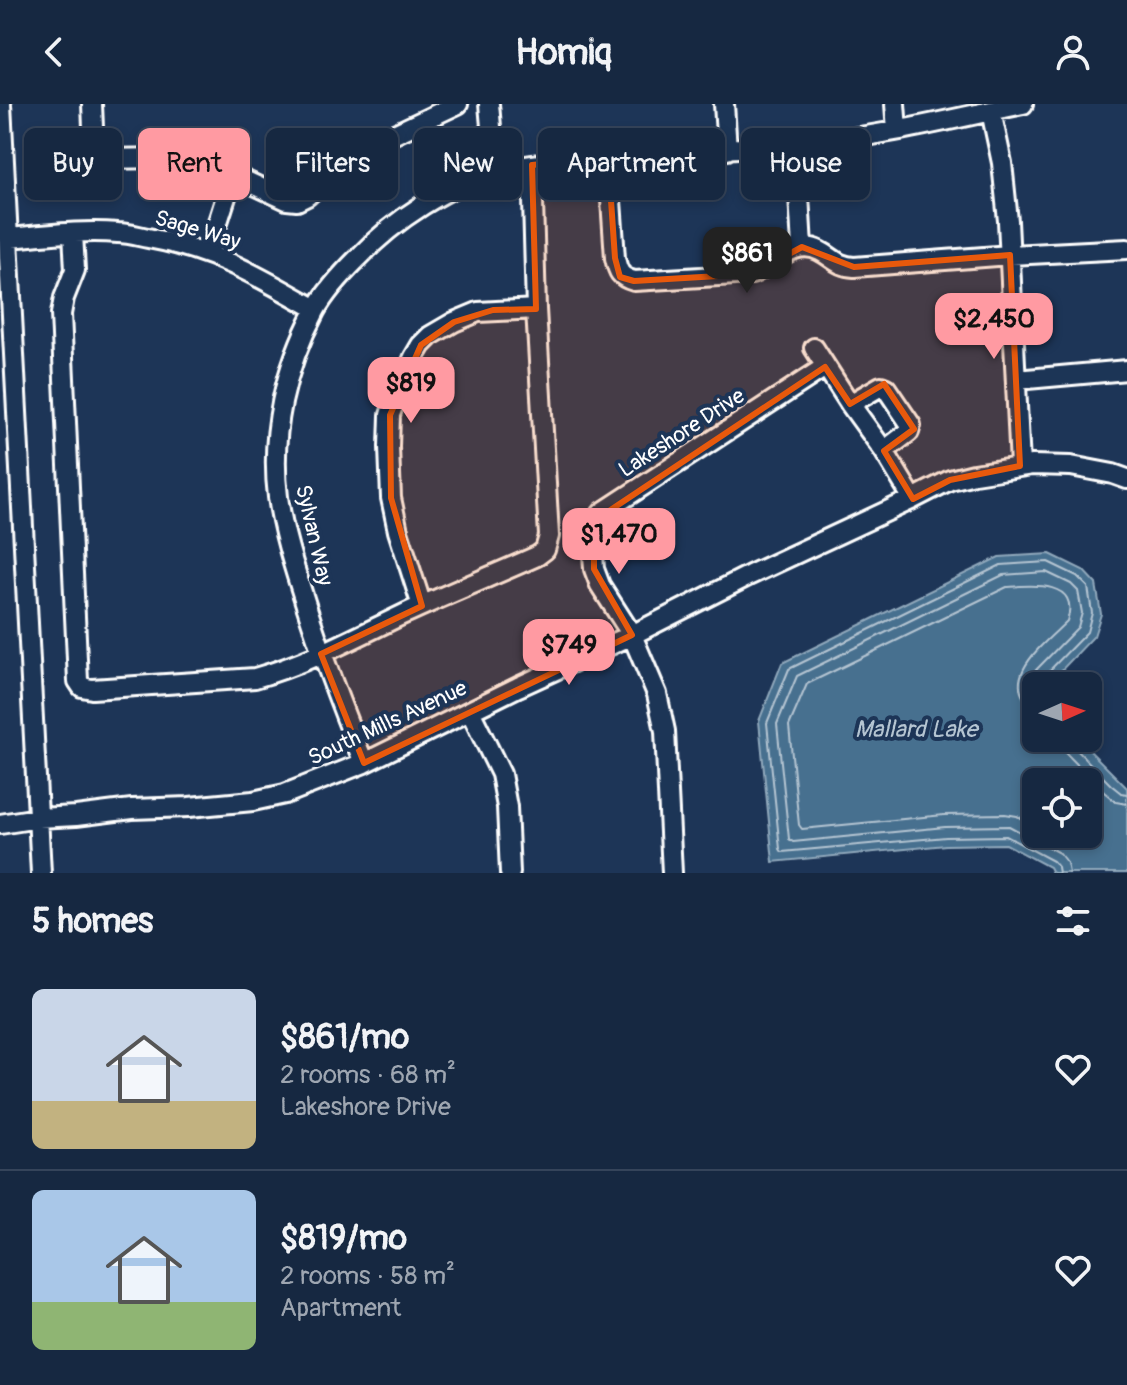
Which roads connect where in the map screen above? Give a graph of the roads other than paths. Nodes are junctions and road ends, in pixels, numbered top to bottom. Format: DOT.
graph roads {
  1 [pos="1,104"];
  2 [pos="92,104"];
  3 [pos="458,104"];
  4 [pos="489,104"];
  5 [pos="724,104"];
  6 [pos="895,104"];
  7 [pos="1023,104"];
  8 [pos="991,111"];
  9 [pos="491,128"];
  10 [pos="897,130"];
  11 [pos="870,134"];
  12 [pos="741,149"];
  13 [pos="727,150"];
  14 [pos="138,158"];
  15 [pos="538,164"];
  16 [pos="532,165"];
  17 [pos="522,167"];
  18 [pos="250,183"];
  19 [pos="225,200"];
  20 [pos="434,200"];
  21 [pos="611,200"];
  22 [pos="799,200"];
  23 [pos="73,233"];
  24 [pos="8,238"];
  25 [pos="802,247"];
  26 [pos="1127,249"];
  27 [pos="208,253"];
  28 [pos="1010,255"];
  29 [pos="316,309"];
  30 [pos="536,309"];
  31 [pos="814,348"];
  32 [pos="825,367"];
  33 [pos="1127,370"];
  34 [pos="1016,380"];
  35 [pos="850,404"];
  36 [pos="8,407"];
  37 [pos="884,451"];
  38 [pos="1020,466"];
  39 [pos="1127,479"];
  40 [pos="913,499"];
  41 [pos="422,606"];
  42 [pos="632,635"];
  43 [pos="321,654"];
  44 [pos="470,711"];
  45 [pos="364,763"];
  46 [pos="38,818"];
  47 [pos="0,824"];
  48 [pos="41,873"];
  49 [pos="510,873"];
  50 [pos="672,873"];
  1 -- 24 [label="street"];
  2 -- 14 [label="street"];
  3 -- 18 [label="street"];
  4 -- 9 [label="street"];
  5 -- 13 [label="street"];
  6 -- 10 [label="street"];
  7 -- 8 [label="street, Sylvan Way"];
  8 -- 10 [label="street, Sylvan Way"];
  8 -- 28 [label="street"];
  10 -- 11 [label="street, Sylvan Way"];
  12 -- 13 [label="street, Sylvan Way"];
  15 -- 16 [label="street, Sylvan Way"];
  16 -- 17 [label="street, Sylvan Way"];
  16 -- 30 [label="street"];
  19 -- 27 [label="street"];
  20 -- 29 [label="street, Sylvan Way"];
  21 -- 25 [label="street"];
  22 -- 25 [label="street"];
  23 -- 24 [label="street, Sage Way"];
  23 -- 27 [label="street, Sage Way"];
  23 -- 43 [label="street"];
  24 -- 36 [label="street"];
  25 -- 28 [label="street"];
  26 -- 28 [label="street"];
  27 -- 29 [label="street, Sage Way"];
  28 -- 34 [label="street"];
  29 -- 43 [label="street, Sylvan Way"];
  30 -- 41 [label="street"];
  30 -- 41 [label="street"];
  31 -- 32 [label="street"];
  32 -- 35 [label="street"];
  32 -- 42 [label="street, Lakeshore Drive"];
  33 -- 34 [label="street"];
  34 -- 38 [label="street"];
  35 -- 37 [label="street"];
  35 -- 37 [label="street"];
  36 -- 46 [label="street"];
  37 -- 40 [label="street"];
  38 -- 39 [label="street, South Mills Avenue"];
  38 -- 40 [label="street, South Mills Avenue"];
  40 -- 42 [label="street, South Mills Avenue"];
  41 -- 43 [label="street"];
  42 -- 44 [label="street, South Mills Avenue"];
  42 -- 50 [label="street, Lakeshore Drive"];
  43 -- 45 [label="street, Sylvan Way"];
  44 -- 45 [label="street, South Mills Avenue"];
  44 -- 49 [label="street"];
  45 -- 46 [label="street, South Mills Avenue"];
  46 -- 47 [label="street, South Mills Avenue"];
  46 -- 48 [label="street"];
}
